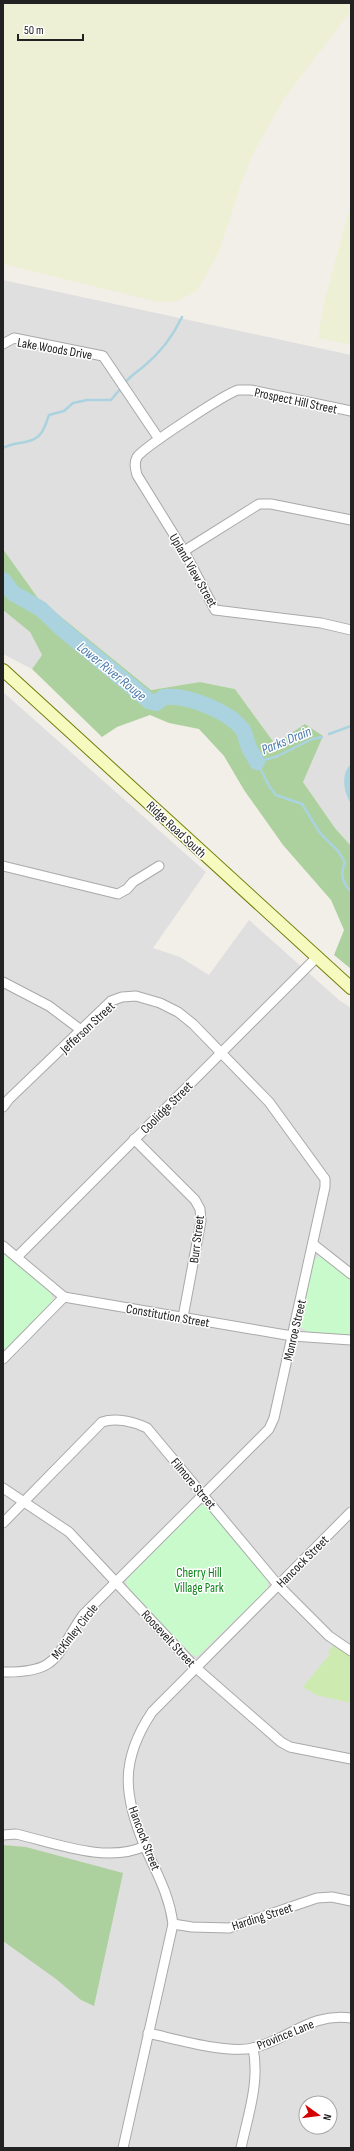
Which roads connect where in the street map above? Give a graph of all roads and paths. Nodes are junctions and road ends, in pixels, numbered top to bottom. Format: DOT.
graph roads {
  1 [pos="3,344"];
  2 [pos="351,411"];
  3 [pos="159,439"];
  4 [pos="351,520"];
  5 [pos="184,552"];
  6 [pos="351,630"];
  7 [pos="3,670"];
  8 [pos="3,866"];
  9 [pos="160,866"];
  10 [pos="316,958"];
  11 [pos="3,982"];
  12 [pos="351,988"];
  13 [pos="81,1030"];
  14 [pos="221,1052"];
  15 [pos="4,1106"];
  16 [pos="134,1139"];
  17 [pos="314,1244"];
  18 [pos="3,1246"];
  19 [pos="17,1257"];
  20 [pos="351,1274"];
  21 [pos="64,1297"];
  22 [pos="183,1317"];
  23 [pos="292,1336"];
  24 [pos="351,1340"];
  25 [pos="3,1359"];
  26 [pos="3,1488"];
  27 [pos="203,1495"];
  28 [pos="24,1502"];
  29 [pos="351,1512"];
  30 [pos="3,1523"];
  31 [pos="117,1582"];
  32 [pos="278,1585"];
  33 [pos="351,1650"];
  34 [pos="196,1667"];
  35 [pos="3,1672"];
  36 [pos="351,1758"];
  37 [pos="3,1835"];
  38 [pos="145,1846"];
  39 [pos="351,1901"];
  40 [pos="173,1924"];
  41 [pos="351,2018"];
  42 [pos="148,2034"];
  43 [pos="253,2048"];
  44 [pos="122,2148"];
  45 [pos="241,2148"];
  1 -- 3 [label="street, Lake Woods Drive"];
  2 -- 3 [label="street, Prospect Hill Street"];
  3 -- 5 [label="street, Upland View Street"];
  4 -- 5 [label="street"];
  5 -- 6 [label="street, Upland View Street"];
  7 -- 10 [label="main road, Ridge Road South"];
  8 -- 9 [label="street"];
  10 -- 12 [label="main road, Ridge Road South"];
  10 -- 14 [label="street, Coolidge Street"];
  11 -- 13 [label="street"];
  13 -- 14 [label="street, Jefferson Street"];
  13 -- 15 [label="street, Jefferson Street"];
  14 -- 16 [label="street, Coolidge Street"];
  14 -- 17 [label="street, Monroe Street"];
  16 -- 19 [label="street, Coolidge Street"];
  16 -- 22 [label="street, Burr Street"];
  17 -- 20 [label="street"];
  17 -- 23 [label="street, Monroe Street"];
  18 -- 19 [label="street"];
  19 -- 21 [label="street"];
  21 -- 22 [label="street, Constitution Street"];
  21 -- 25 [label="street"];
  22 -- 23 [label="street, Constitution Street"];
  23 -- 24 [label="street, Constitution Street"];
  23 -- 27 [label="street, Monroe Street"];
  26 -- 28 [label="street, Roosevelt Street"];
  27 -- 28 [label="street, Filmore Street"];
  27 -- 31 [label="street, Monroe Street"];
  27 -- 32 [label="street, Filmore Street"];
  28 -- 30 [label="street"];
  28 -- 31 [label="street, Roosevelt Street"];
  29 -- 32 [label="street, Hancock Street"];
  31 -- 34 [label="street, Roosevelt Street"];
  31 -- 35 [label="street, McKinley Circle"];
  32 -- 33 [label="street, Filmore Street"];
  32 -- 34 [label="street, Hancock Street"];
  34 -- 36 [label="street, Roosevelt Street"];
  34 -- 38 [label="street, Hancock Street"];
  37 -- 38 [label="street"];
  38 -- 40 [label="street, Hancock Street"];
  39 -- 40 [label="street, Harding Street"];
  40 -- 42 [label="street, Hancock Street"];
  41 -- 43 [label="street, Province Lane"];
  42 -- 43 [label="street, Province Lane"];
  42 -- 44 [label="street, Hancock Street"];
  43 -- 45 [label="street"];
}
